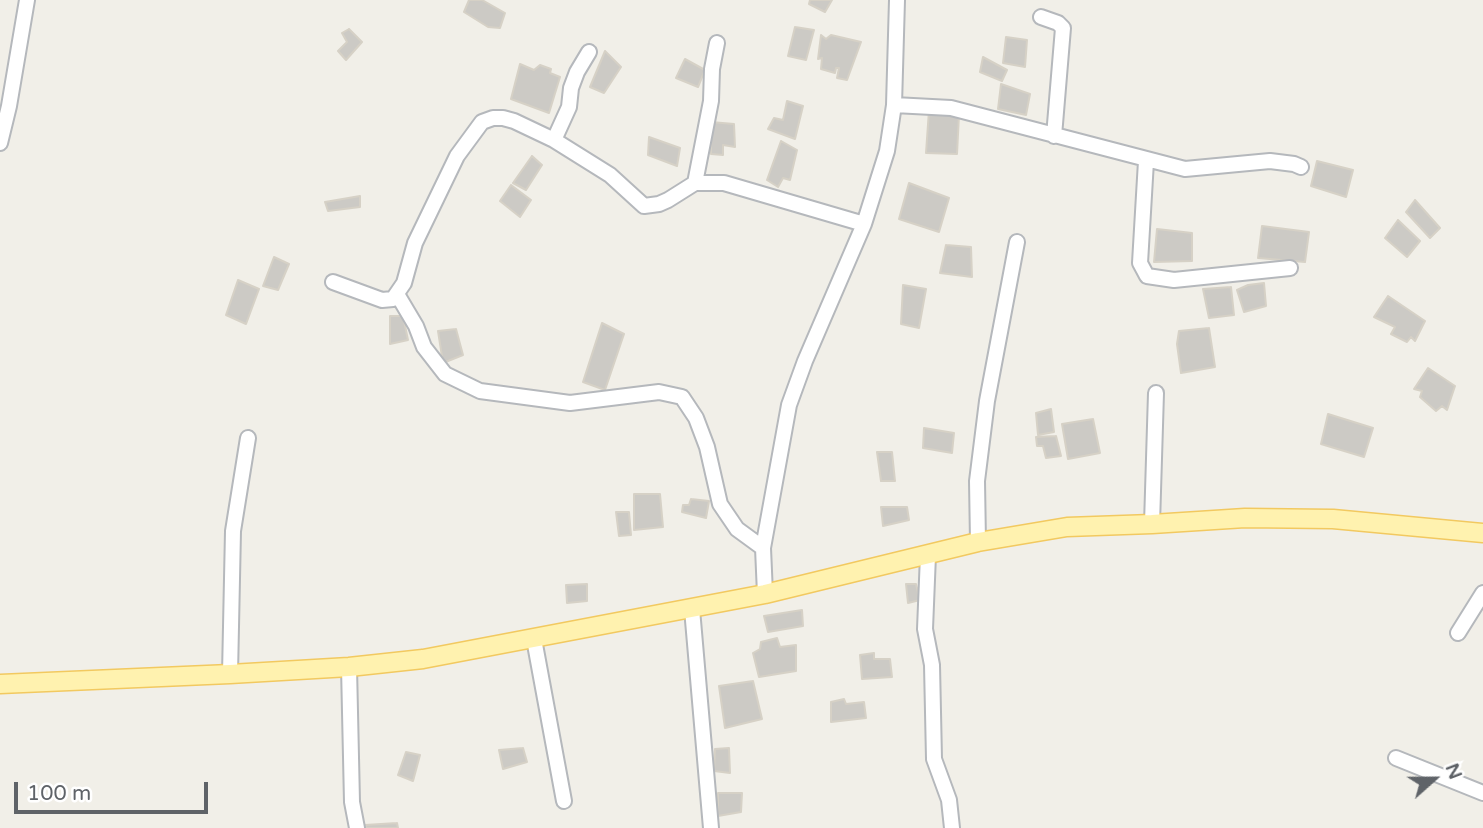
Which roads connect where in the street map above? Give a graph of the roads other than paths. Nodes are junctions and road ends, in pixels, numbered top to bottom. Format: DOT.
graph roads {
  1 [pos="27,0"];
  2 [pos="897,0"];
  3 [pos="1041,17"];
  4 [pos="717,43"];
  5 [pos="589,52"];
  6 [pos="894,105"];
  7 [pos="1054,136"];
  8 [pos="554,140"];
  9 [pos="0,143"];
  10 [pos="1146,161"];
  11 [pos="1301,167"];
  12 [pos="695,183"];
  13 [pos="864,224"];
  14 [pos="1017,242"];
  15 [pos="1290,268"];
  16 [pos="333,282"];
  17 [pos="397,294"];
  18 [pos="1156,393"];
  19 [pos="248,438"];
  20 [pos="1152,524"];
  21 [pos="1483,533"];
  22 [pos="978,542"];
  23 [pos="762,548"];
  24 [pos="928,555"];
  25 [pos="1483,593"];
  26 [pos="765,594"];
  27 [pos="692,609"];
  28 [pos="1458,633"];
  29 [pos="534,639"];
  30 [pos="349,667"];
  31 [pos="230,674"];
  32 [pos="0,684"];
  33 [pos="1396,758"];
  34 [pos="1483,793"];
  35 [pos="564,801"];
  36 [pos="357,828"];
  37 [pos="711,828"];
  38 [pos="952,828"];
  1 -- 9 [label="street"];
  2 -- 6 [label="street"];
  3 -- 7 [label="street"];
  4 -- 12 [label="street"];
  5 -- 8 [label="street"];
  6 -- 7 [label="street"];
  6 -- 13 [label="street"];
  7 -- 10 [label="street"];
  8 -- 12 [label="street"];
  8 -- 17 [label="street"];
  10 -- 11 [label="street"];
  10 -- 15 [label="street"];
  12 -- 13 [label="street"];
  13 -- 23 [label="street"];
  14 -- 22 [label="street"];
  16 -- 17 [label="street"];
  17 -- 23 [label="street"];
  18 -- 20 [label="street"];
  19 -- 31 [label="street"];
  20 -- 21 [label="main road"];
  20 -- 22 [label="main road"];
  22 -- 24 [label="main road"];
  23 -- 26 [label="street"];
  24 -- 26 [label="main road"];
  24 -- 38 [label="street"];
  25 -- 28 [label="street"];
  26 -- 27 [label="main road"];
  27 -- 29 [label="main road"];
  27 -- 37 [label="street"];
  29 -- 30 [label="main road"];
  29 -- 35 [label="street"];
  30 -- 31 [label="main road"];
  30 -- 36 [label="street"];
  31 -- 32 [label="main road"];
  33 -- 34 [label="street"];
}
